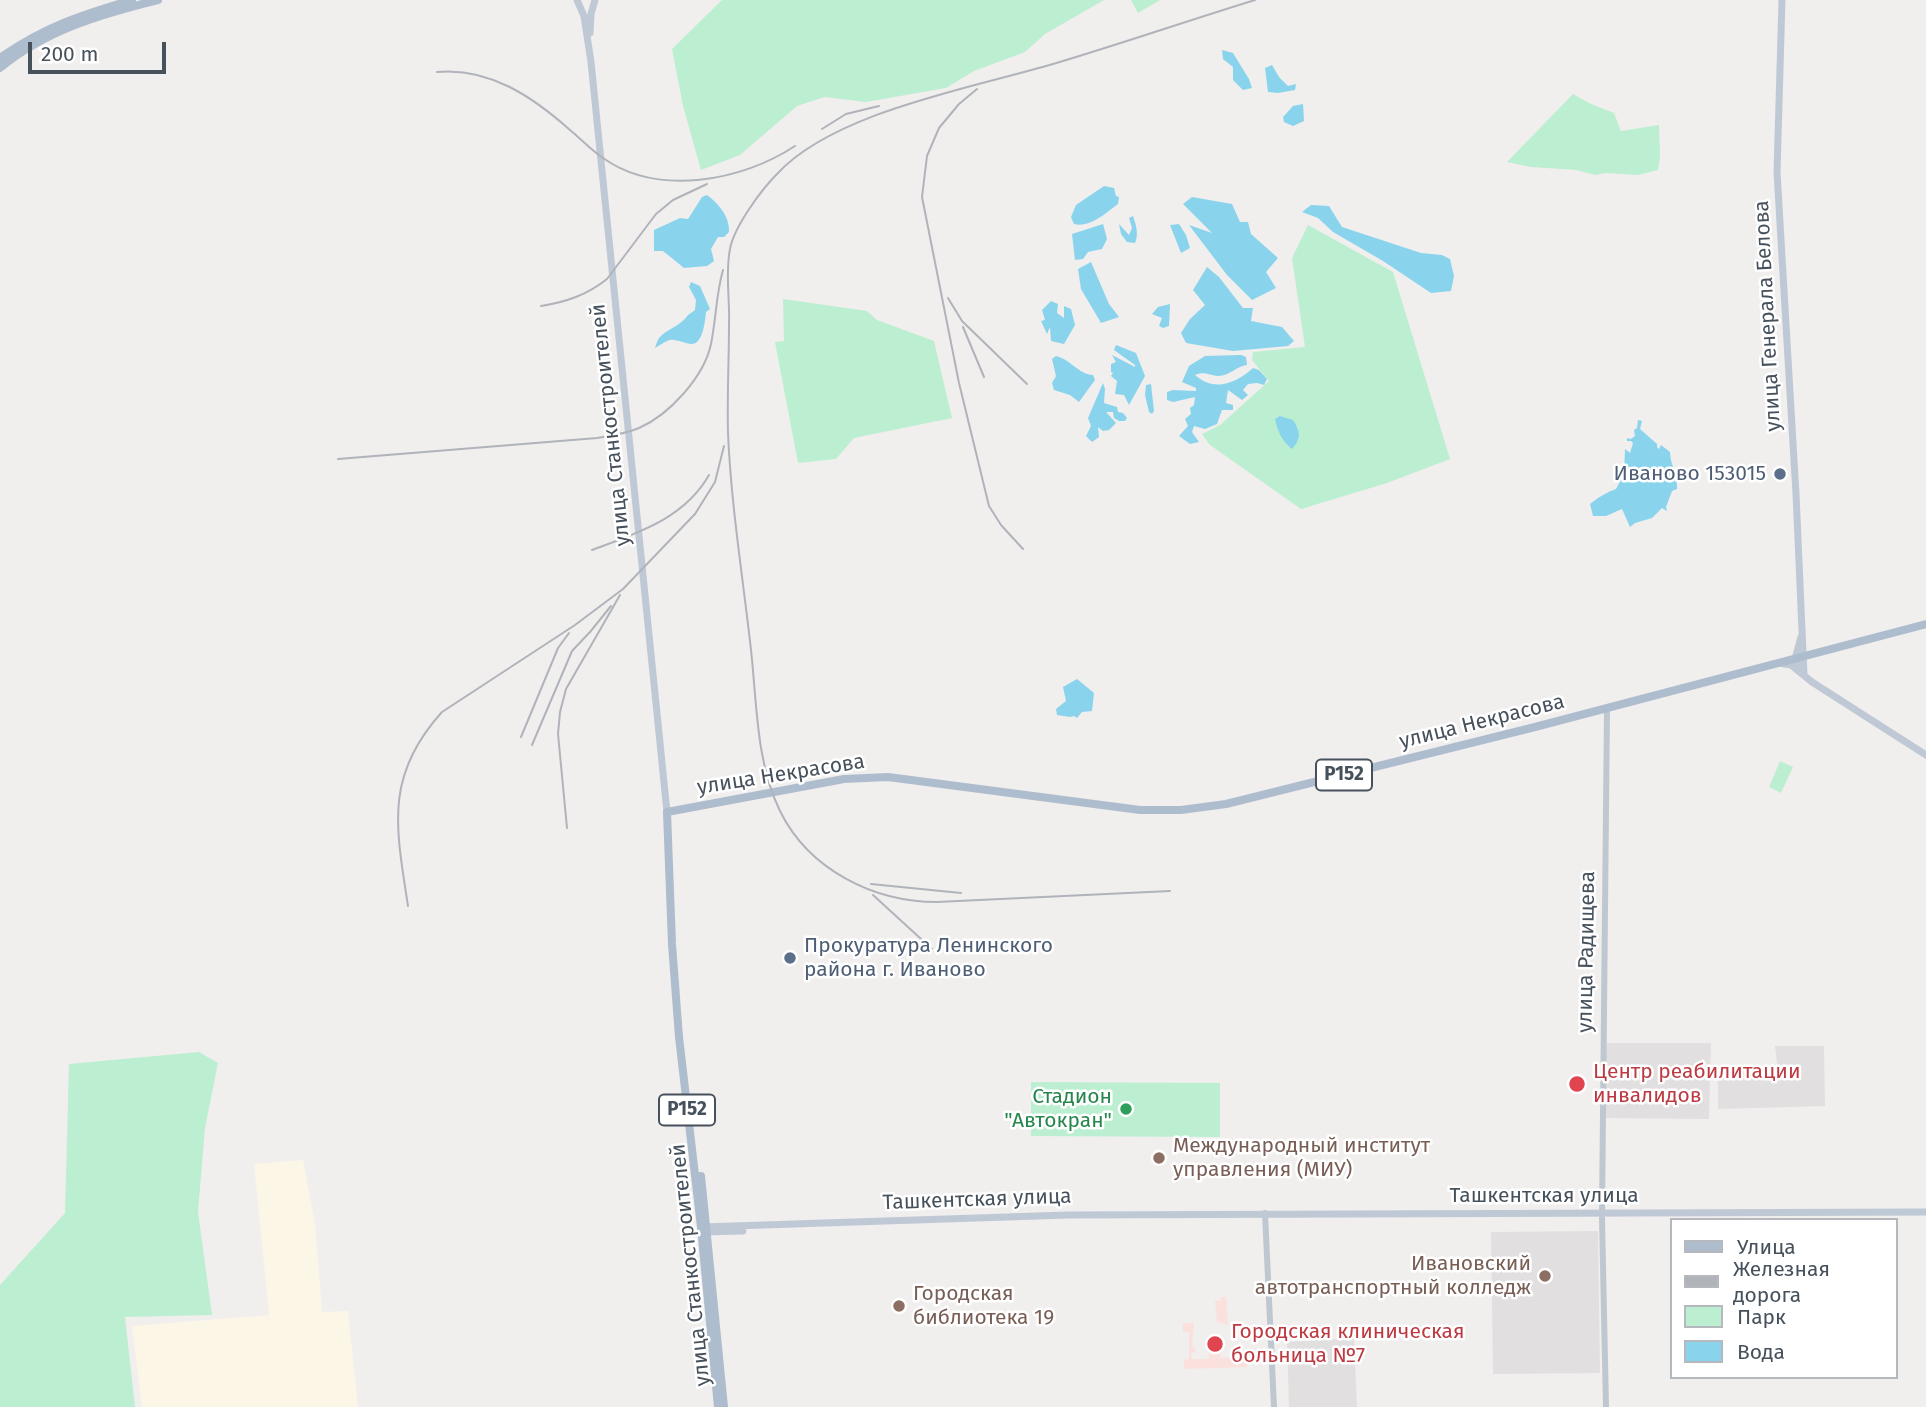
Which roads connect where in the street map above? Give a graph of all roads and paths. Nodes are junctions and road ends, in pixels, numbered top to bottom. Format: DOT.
graph roads {
  1 [pos="132,0"];
  2 [pos="158,0"];
  3 [pos="577,0"];
  4 [pos="595,0"];
  5 [pos="1782,0"];
  6 [pos="0,58"];
  7 [pos="591,62"];
  8 [pos="0,68"];
  9 [pos="1926,624"];
  10 [pos="1799,657"];
  11 [pos="1778,663"];
  12 [pos="1804,675"];
  13 [pos="1607,708"];
  14 [pos="1926,755"];
  15 [pos="668,811"];
  16 [pos="1926,1214"];
  17 [pos="1265,1215"];
  18 [pos="1602,1216"];
  19 [pos="704,1229"];
  20 [pos="718,1407"];
  21 [pos="724,1407"];
  22 [pos="1274,1407"];
  23 [pos="1606,1407"];
  1 -- 6 [label="main road"];
  2 -- 8 [label="main road"];
  3 -- 7 [label="main road, улица Станкостроителей"];
  4 -- 7 [label="main road, улица Станкостроителей"];
  5 -- 10 [label="main road, улица Генерала Белова"];
  7 -- 15 [label="main road, улица Станкостроителей"];
  9 -- 10 [label="main road, улица Некрасова / Р152"];
  10 -- 11 [label="main road, улица Некрасова / Р152"];
  10 -- 12 [label="main road"];
  11 -- 12 [label="main road"];
  11 -- 13 [label="main road, улица Некрасова / Р152"];
  12 -- 14 [label="main road"];
  13 -- 15 [label="main road, улица Некрасова / Р152"];
  13 -- 18 [label="street, улица Радищева"];
  15 -- 19 [label="main road, улица Станкостроителей / Р152"];
  16 -- 18 [label="main road, Ташкентская улица"];
  17 -- 18 [label="main road, Ташкентская улица"];
  17 -- 19 [label="main road, Ташкентская улица"];
  17 -- 22 [label="street"];
  18 -- 23 [label="street, улица Радищева"];
  19 -- 20 [label="main road, улица Станкостроителей / Р152"];
  19 -- 21 [label="main road, улица Станкостроителей / Р152"];
}
